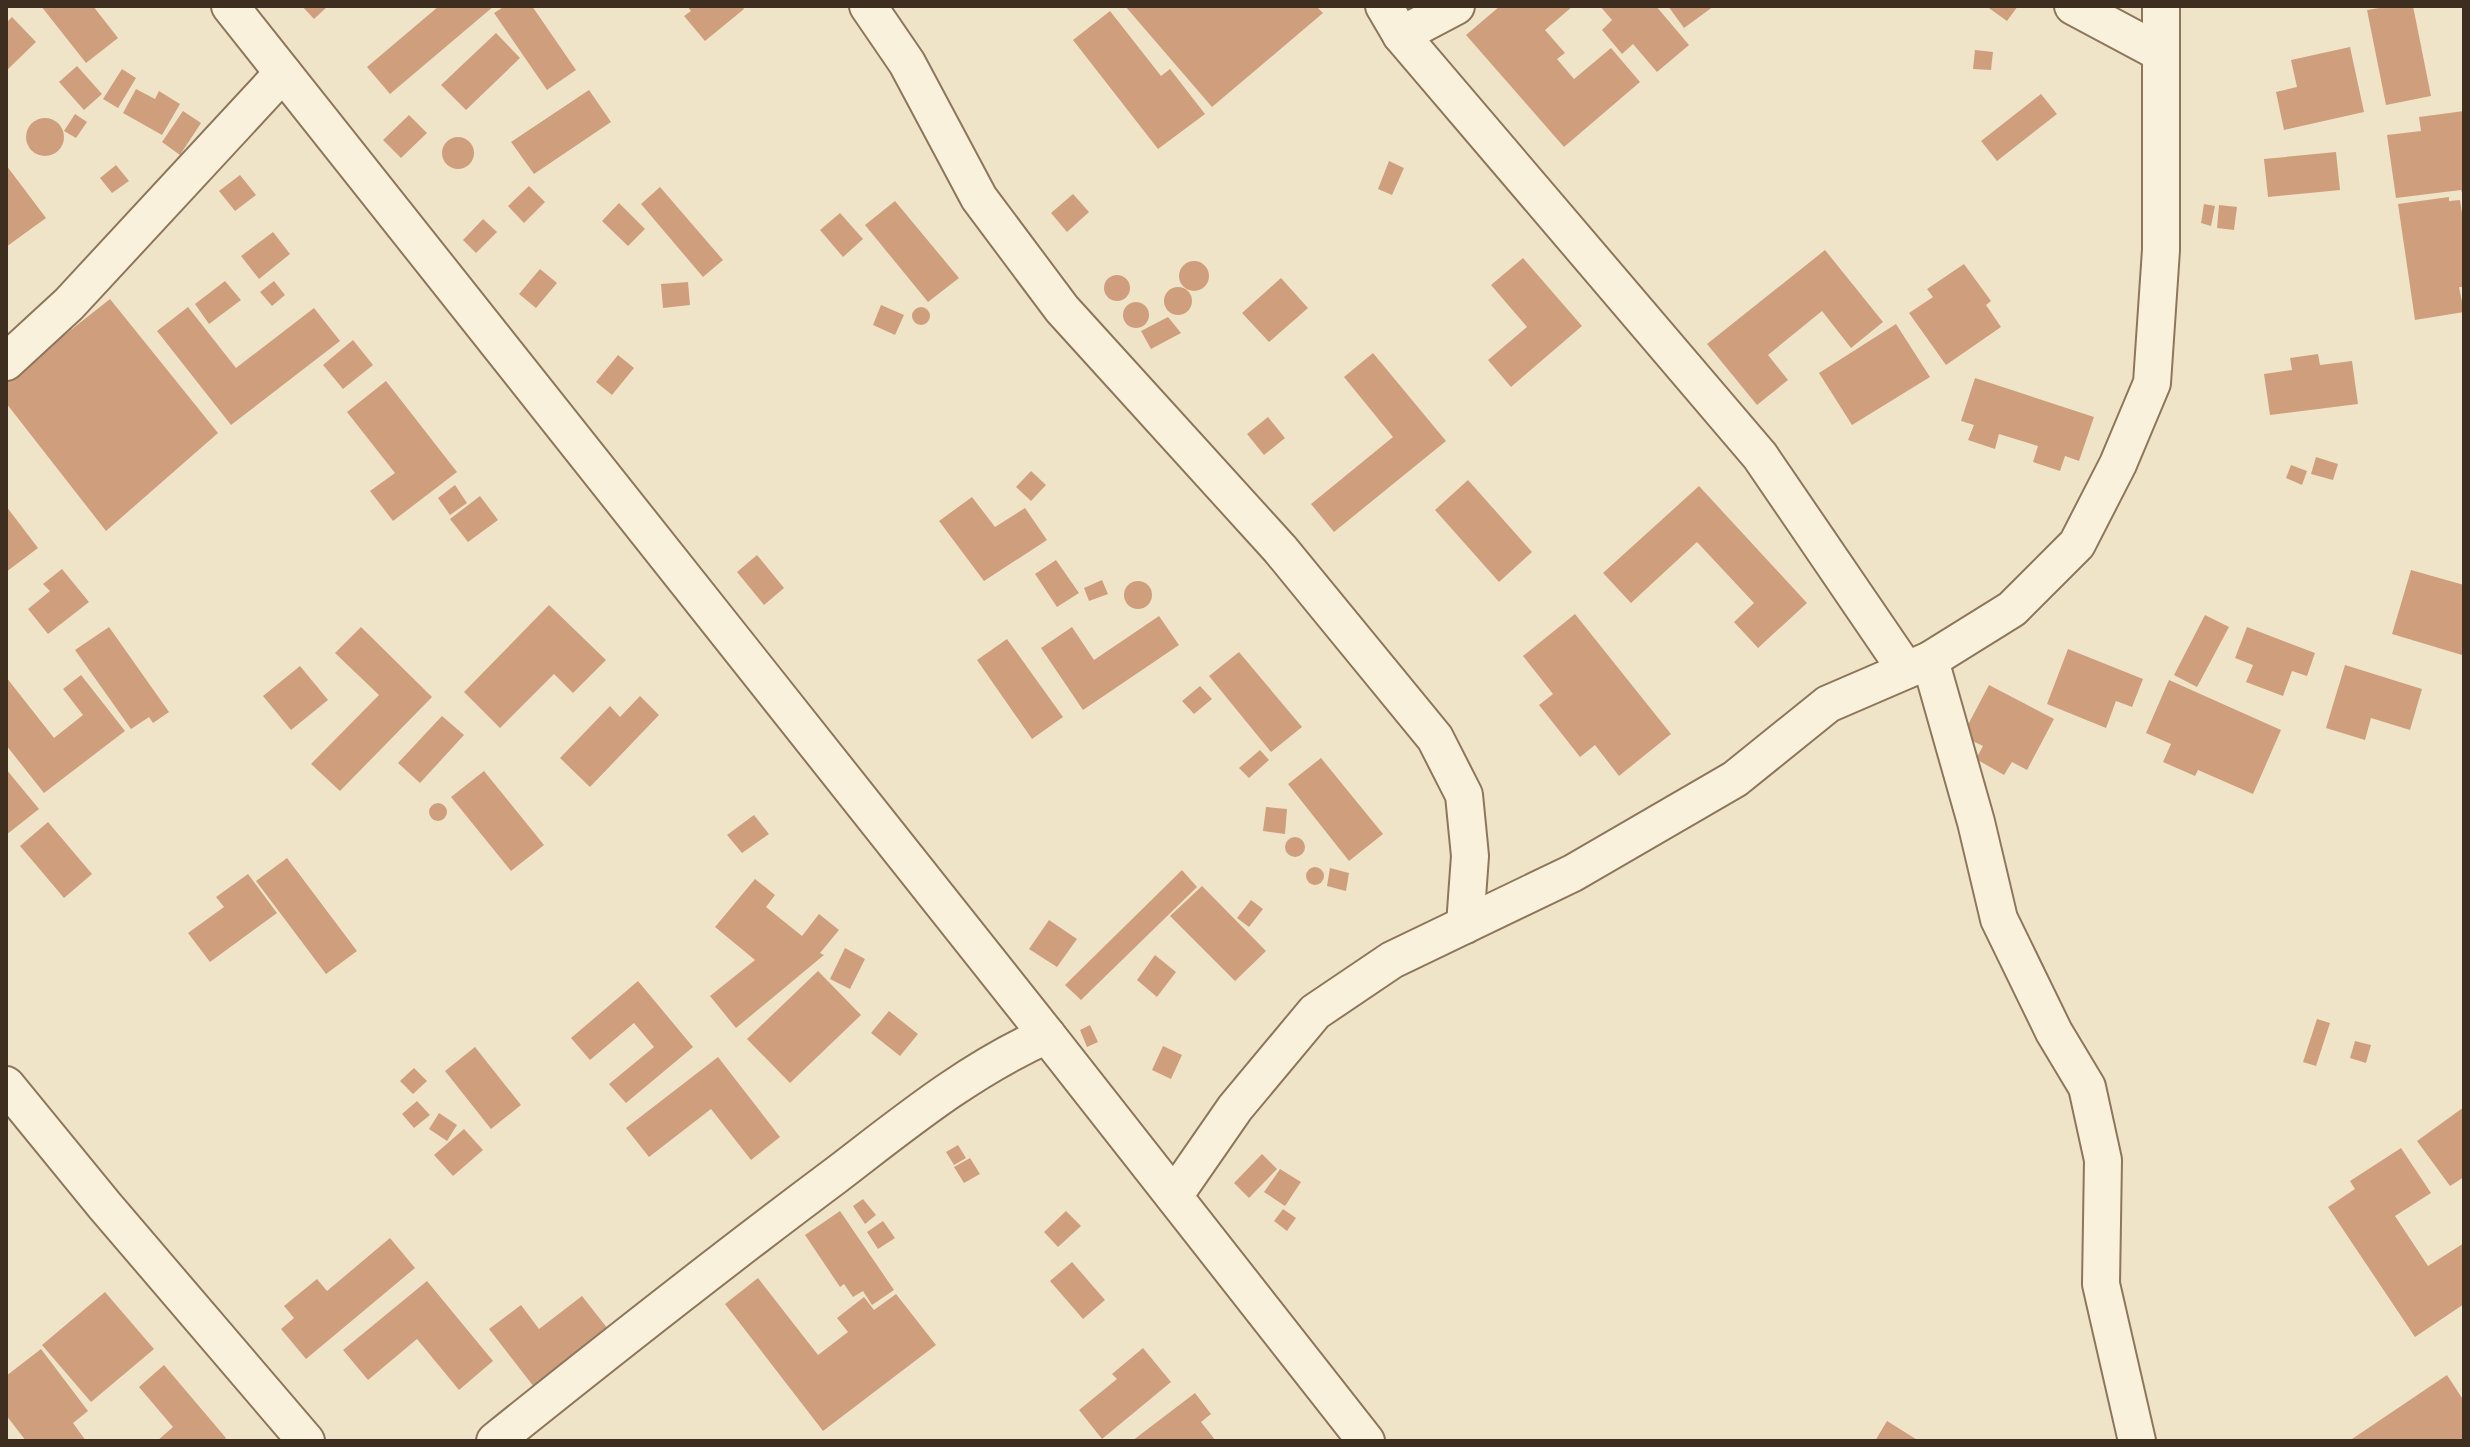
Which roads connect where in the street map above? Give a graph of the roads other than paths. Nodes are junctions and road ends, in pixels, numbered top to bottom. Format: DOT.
graph roads {
  1 [pos="230,6"];
  2 [pos="868,6"];
  3 [pos="1456,6"];
  4 [pos="2073,6"];
  5 [pos="2161,6"];
  6 [pos="1393,21"];
  7 [pos="2161,53"];
  8 [pos="283,73"];
  9 [pos="6,362"];
  10 [pos="1918,665"];
  11 [pos="1465,925"];
  12 [pos="1047,1035"];
  13 [pos="6,1085"];
  14 [pos="1174,1196"];
  15 [pos="306,1441"];
  16 [pos="495,1441"];
  17 [pos="1366,1441"];
  18 [pos="2137,1441"];
  1 -- 8 [label="street"];
  2 -- 11 [label="street"];
  3 -- 6 [label="street"];
  4 -- 7 [label="street"];
  5 -- 7 [label="street"];
  6 -- 10 [label="street"];
  7 -- 10 [label="street"];
  8 -- 9 [label="street"];
  8 -- 12 [label="street"];
  10 -- 11 [label="street"];
  10 -- 18 [label="street"];
  11 -- 14 [label="street"];
  12 -- 14 [label="street"];
  12 -- 16 [label="street"];
  13 -- 15 [label="street"];
  14 -- 17 [label="street"];
}
